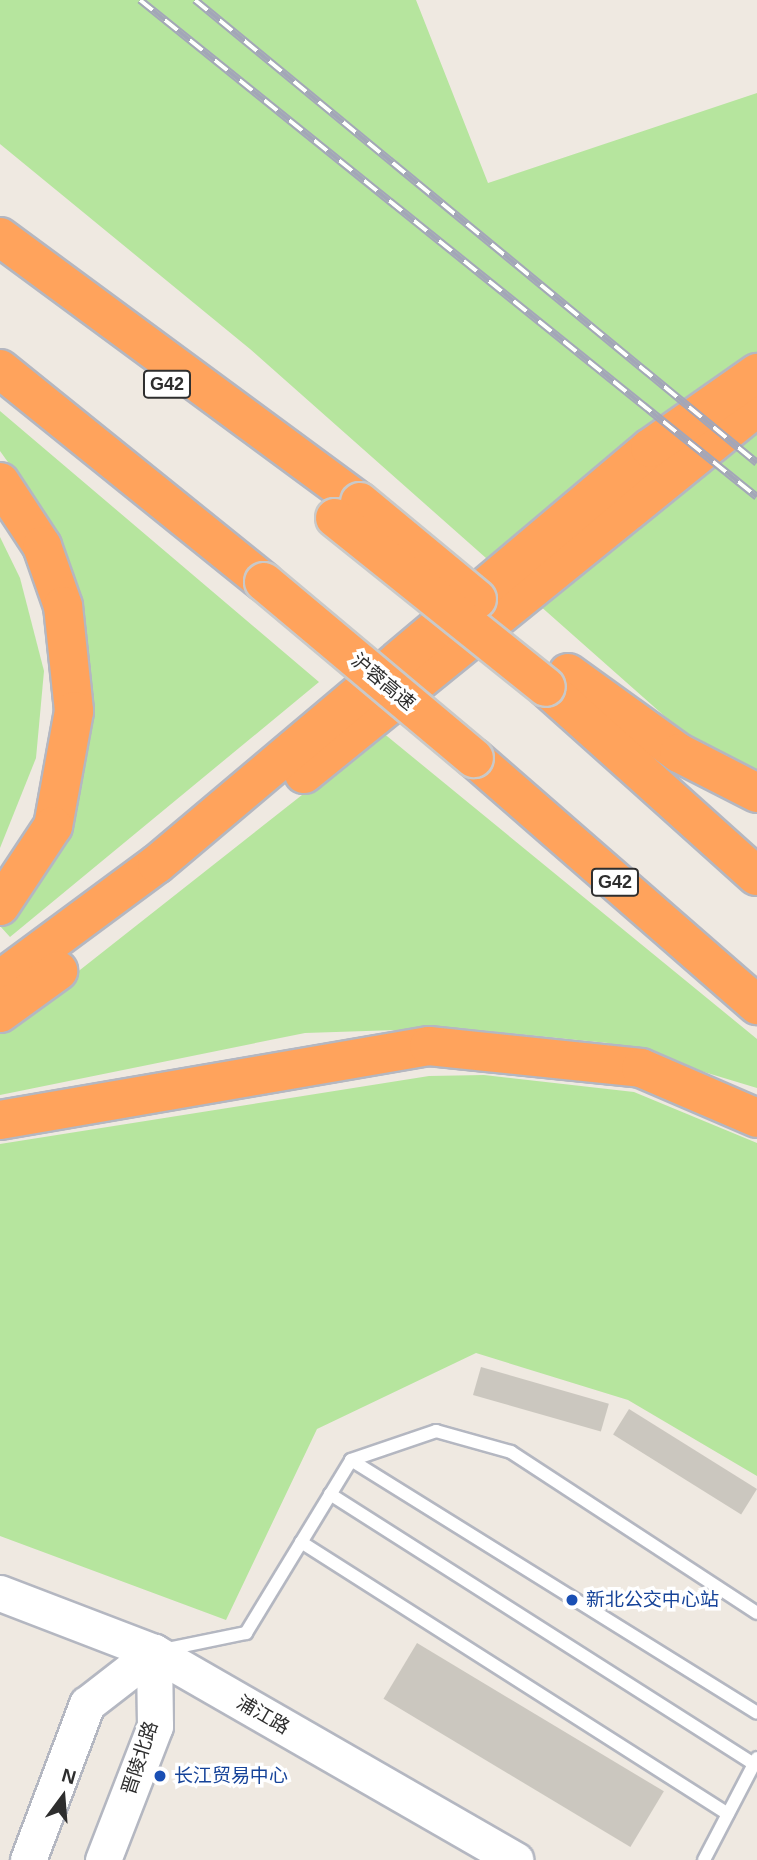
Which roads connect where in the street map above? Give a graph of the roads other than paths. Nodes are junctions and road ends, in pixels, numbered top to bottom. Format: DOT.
graph roads {
  1 [pos="0,237"];
  2 [pos="0,250"];
  3 [pos="0,369"];
  4 [pos="757,373"];
  5 [pos="757,407"];
  6 [pos="0,482"];
  7 [pos="348,510"];
  8 [pos="557,680"];
  9 [pos="757,793"];
  10 [pos="757,876"];
  11 [pos="0,906"];
  12 [pos="0,980"];
  13 [pos="757,1005"];
  14 [pos="0,1013"];
  15 [pos="757,1118"];
  16 [pos="0,1120"];
  17 [pos="351,1460"];
  18 [pos="330,1494"];
  19 [pos="301,1542"];
  20 [pos="0,1593"];
  21 [pos="757,1613"];
  22 [pos="153,1651"];
  23 [pos="757,1713"];
  24 [pos="755,1761"];
  25 [pos="728,1814"];
  26 [pos="28,1860"];
  27 [pos="103,1860"];
  28 [pos="515,1860"];
  29 [pos="704,1860"];
  1 -- 7 [label="highway"];
  2 -- 7 [label="highway, G42"];
  3 -- 13 [label="highway, 沪蓉高速 / G42, bridge"];
  4 -- 12 [label="highway"];
  5 -- 14 [label="highway"];
  6 -- 11 [label="highway"];
  7 -- 8 [label="highway, G42, bridge"];
  8 -- 9 [label="highway"];
  8 -- 10 [label="highway, G42"];
  15 -- 16 [label="highway"];
  17 -- 18 [label="lane"];
  17 -- 21 [label="lane"];
  17 -- 23 [label="lane"];
  18 -- 19 [label="lane"];
  18 -- 24 [label="lane"];
  19 -- 22 [label="lane"];
  19 -- 25 [label="lane"];
  20 -- 22 [label="street, 浦江路"];
  22 -- 26 [label="street"];
  22 -- 27 [label="street, 晋陵北路"];
  22 -- 28 [label="street, 浦江路"];
  24 -- 25 [label="lane"];
  25 -- 29 [label="lane"];
}
